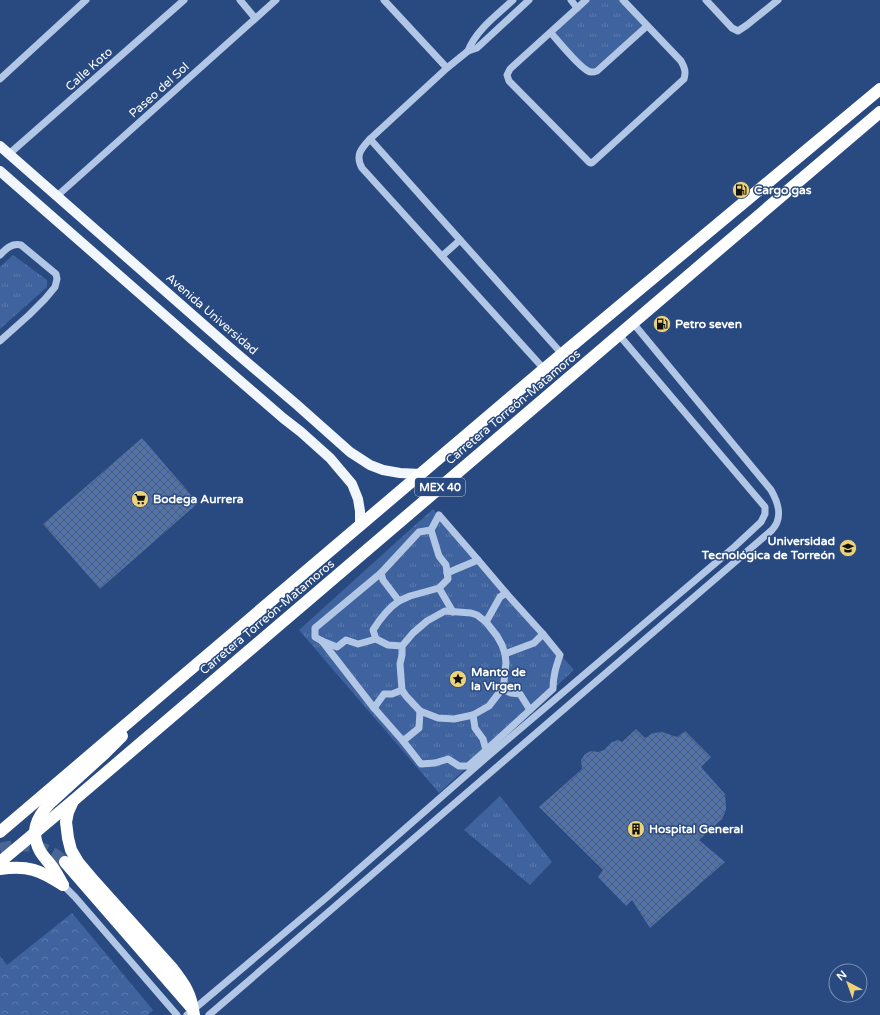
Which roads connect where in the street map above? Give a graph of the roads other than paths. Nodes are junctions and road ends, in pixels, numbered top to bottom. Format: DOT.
graph roads {
  1 [pos="86,0"];
  2 [pos="184,0"];
  3 [pos="240,0"];
  4 [pos="276,0"];
  5 [pos="384,0"];
  6 [pos="513,0"];
  7 [pos="529,0"];
  8 [pos="570,0"];
  9 [pos="586,0"];
  10 [pos="623,0"];
  11 [pos="706,0"];
  12 [pos="778,0"];
  13 [pos="578,8"];
  14 [pos="255,18"];
  15 [pos="647,26"];
  16 [pos="551,32"];
  17 [pos="468,51"];
  18 [pos="448,68"];
  19 [pos="0,79"];
  20 [pos="880,82"];
  21 [pos="880,89"];
  22 [pos="859,107"];
  23 [pos="880,112"];
  24 [pos="370,139"];
  25 [pos="0,146"];
  26 [pos="10,154"];
  27 [pos="0,172"];
  28 [pos="57,196"];
  29 [pos="460,240"];
  30 [pos="0,255"];
  31 [pos="442,256"];
  32 [pos="633,323"];
  33 [pos="619,335"];
  34 [pos="0,341"];
  35 [pos="562,354"];
  36 [pos="544,369"];
  37 [pos="296,404"];
  38 [pos="283,418"];
  39 [pos="420,474"];
  40 [pos="360,525"];
  41 [pos="431,530"];
  42 [pos="478,560"];
  43 [pos="381,573"];
  44 [pos="447,573"];
  45 [pos="439,588"];
  46 [pos="506,593"];
  47 [pos="399,601"];
  48 [pos="453,612"];
  49 [pos="486,622"];
  50 [pos="543,634"];
  51 [pos="376,638"];
  52 [pos="322,641"];
  53 [pos="402,646"];
  54 [pos="505,654"];
  55 [pos="502,689"];
  56 [pos="402,690"];
  57 [pos="374,708"];
  58 [pos="545,709"];
  59 [pos="530,710"];
  60 [pos="420,711"];
  61 [pos="473,715"];
  62 [pos="553,718"];
  63 [pos="131,720"];
  64 [pos="403,741"];
  65 [pos="486,750"];
  66 [pos="74,800"];
  67 [pos="0,832"];
  68 [pos="35,832"];
  69 [pos="0,862"];
  70 [pos="65,862"];
  71 [pos="0,869"];
  72 [pos="63,885"];
  73 [pos="327,896"];
  74 [pos="336,906"];
  75 [pos="192,1013"];
  76 [pos="177,1015"];
  77 [pos="209,1015"];
  1 -- 19 [label="street"];
  2 -- 26 [label="street, Calle Koto"];
  3 -- 14 [label="street"];
  4 -- 14 [label="street, Paseo del Sol"];
  5 -- 18 [label="street"];
  6 -- 17 [label="street"];
  7 -- 17 [label="street"];
  8 -- 13 [label="street"];
  9 -- 13 [label="street"];
  10 -- 15 [label="street"];
  11 -- 12 [label="street"];
  13 -- 16 [label="street"];
  14 -- 28 [label="street, Paseo del Sol"];
  15 -- 16 [label="street"];
  15 -- 16 [label="street"];
  17 -- 18 [label="street"];
  18 -- 24 [label="street"];
  20 -- 22 [label="highway"];
  21 -- 22 [label="highway, MEX 40"];
  22 -- 35 [label="highway, MEX 40"];
  23 -- 32 [label="highway, Carretera Torreón-Matamoros / MEX 40"];
  24 -- 29 [label="street"];
  24 -- 31 [label="street"];
  25 -- 26 [label="main road, Avenida Universidad"];
  26 -- 28 [label="main road, Avenida Universidad"];
  27 -- 38 [label="main road"];
  28 -- 37 [label="main road, Avenida Universidad"];
  29 -- 31 [label="street"];
  29 -- 35 [label="street"];
  30 -- 34 [label="street"];
  31 -- 36 [label="street"];
  32 -- 33 [label="highway, Carretera Torreón-Matamoros / MEX 40"];
  32 -- 62 [label="street"];
  33 -- 58 [label="street"];
  33 -- 66 [label="highway, Carretera Torreón-Matamoros / MEX 40"];
  35 -- 36 [label="highway, MEX 40"];
  36 -- 39 [label="highway, MEX 40"];
  37 -- 38 [label="main road"];
  37 -- 39 [label="main road, Avenida Universidad"];
  38 -- 40 [label="main road"];
  39 -- 40 [label="highway, MEX 40"];
  40 -- 63 [label="highway, MEX 40"];
  41 -- 42 [label="street"];
  41 -- 43 [label="street"];
  41 -- 44 [label="street"];
  42 -- 44 [label="street"];
  42 -- 46 [label="street"];
  43 -- 47 [label="street"];
  43 -- 52 [label="street"];
  44 -- 45 [label="street"];
  45 -- 47 [label="street"];
  45 -- 48 [label="street"];
  46 -- 49 [label="street"];
  46 -- 50 [label="street"];
  47 -- 51 [label="street"];
  48 -- 49 [label="street"];
  48 -- 53 [label="street"];
  49 -- 54 [label="street"];
  50 -- 54 [label="street"];
  50 -- 59 [label="street"];
  51 -- 52 [label="street"];
  51 -- 53 [label="street"];
  52 -- 57 [label="street"];
  53 -- 56 [label="street"];
  54 -- 55 [label="street"];
  55 -- 59 [label="street"];
  55 -- 61 [label="street"];
  56 -- 57 [label="street"];
  56 -- 60 [label="street"];
  57 -- 64 [label="street"];
  58 -- 62 [label="street"];
  58 -- 73 [label="street"];
  59 -- 65 [label="street"];
  60 -- 61 [label="street"];
  60 -- 64 [label="street"];
  61 -- 65 [label="street"];
  62 -- 74 [label="street"];
  63 -- 67 [label="highway, MEX 40"];
  63 -- 68 [label="highway"];
  64 -- 65 [label="street"];
  66 -- 68 [label="highway, Carretera Torreón-Matamoros / MEX 40"];
  66 -- 75 [label="highway"];
  68 -- 69 [label="highway, Carretera Torreón-Matamoros / MEX 40"];
  68 -- 72 [label="highway"];
  70 -- 75 [label="highway"];
  71 -- 72 [label="highway"];
  72 -- 76 [label="street"];
  73 -- 74 [label="street"];
  73 -- 75 [label="street"];
  74 -- 77 [label="street"];
}
